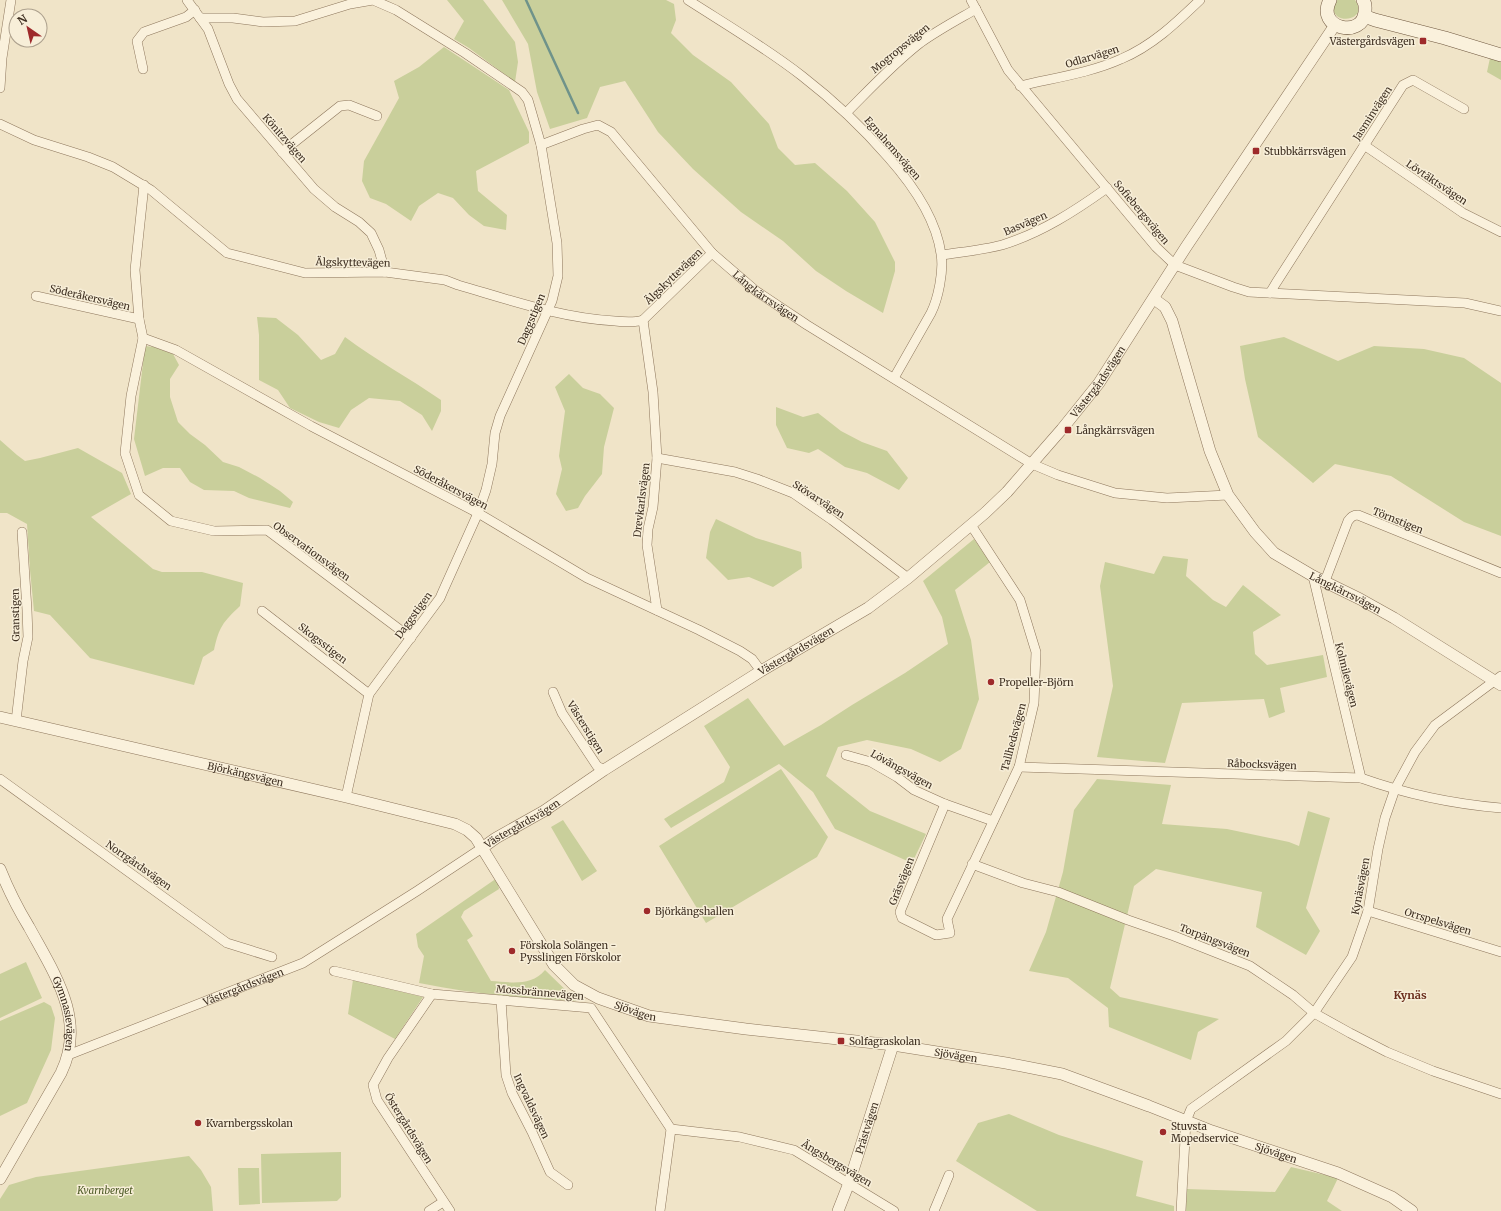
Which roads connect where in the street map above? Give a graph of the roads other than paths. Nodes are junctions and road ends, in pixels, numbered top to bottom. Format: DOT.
graph roads {
  1 [pos="11,0"];
  2 [pos="187,0"];
  3 [pos="972,0"];
  4 [pos="1200,0"];
  5 [pos="1330,0"];
  6 [pos="1363,0"];
  7 [pos="693,1"];
  8 [pos="976,9"];
  9 [pos="195,10"];
  10 [pos="1364,16"];
  11 [pos="200,18"];
  12 [pos="1336,25"];
  13 [pos="1501,55"];
  14 [pos="144,69"];
  15 [pos="1020,86"];
  16 [pos="0,88"];
  17 [pos="1464,109"];
  18 [pos="846,113"];
  19 [pos="377,116"];
  20 [pos="0,124"];
  21 [pos="542,145"];
  22 [pos="1364,145"];
  23 [pos="282,152"];
  24 [pos="144,186"];
  25 [pos="1107,188"];
  26 [pos="1501,232"];
  27 [pos="712,253"];
  28 [pos="942,255"];
  29 [pos="1175,265"];
  30 [pos="385,272"];
  31 [pos="1270,293"];
  32 [pos="36,296"];
  33 [pos="1154,299"];
  34 [pos="547,311"];
  35 [pos="1501,311"];
  36 [pos="139,319"];
  37 [pos="642,320"];
  38 [pos="143,338"];
  39 [pos="894,378"];
  40 [pos="657,458"];
  41 [pos="1032,464"];
  42 [pos="1228,495"];
  43 [pos="478,513"];
  44 [pos="971,525"];
  45 [pos="22,532"];
  46 [pos="1501,574"];
  47 [pos="1313,576"];
  48 [pos="908,578"];
  49 [pos="1325,581"];
  50 [pos="657,610"];
  51 [pos="262,611"];
  52 [pos="411,638"];
  53 [pos="761,671"];
  54 [pos="1499,681"];
  55 [pos="553,692"];
  56 [pos="369,694"];
  57 [pos="0,717"];
  58 [pos="16,721"];
  59 [pos="846,755"];
  60 [pos="1019,767"];
  61 [pos="604,770"];
  62 [pos="1361,778"];
  63 [pos="0,779"];
  64 [pos="1395,789"];
  65 [pos="346,797"];
  66 [pos="945,804"];
  67 [pos="1501,808"];
  68 [pos="993,821"];
  69 [pos="482,848"];
  70 [pos="972,864"];
  71 [pos="0,869"];
  72 [pos="1368,910"];
  73 [pos="950,933"];
  74 [pos="1501,952"];
  75 [pos="272,957"];
  76 [pos="334,971"];
  77 [pos="432,994"];
  78 [pos="501,1000"];
  79 [pos="1314,1013"];
  80 [pos="893,1045"];
  81 [pos="68,1055"];
  82 [pos="1501,1094"];
  83 [pos="1186,1121"];
  84 [pos="671,1129"];
  85 [pos="949,1175"];
  86 [pos="0,1179"];
  87 [pos="849,1183"];
  88 [pos="568,1185"];
  89 [pos="443,1202"];
  90 [pos="429,1211"];
  91 [pos="450,1211"];
  92 [pos="660,1211"];
  93 [pos="838,1211"];
  94 [pos="894,1211"];
  95 [pos="934,1211"];
  96 [pos="1181,1211"];
  97 [pos="1412,1211"];
  1 -- 16 [label="street"];
  2 -- 9 [label="street, Könitzvägen"];
  3 -- 8 [label="street, Sofiebergsvägen"];
  4 -- 15 [label="street, Odlarvägen"];
  5 -- 12 [label="main road"];
  6 -- 10 [label="main road"];
  7 -- 18 [label="street, Egnahemsvägen"];
  8 -- 15 [label="street, Sofiebergsvägen"];
  8 -- 18 [label="street, Mogropsvägen"];
  9 -- 11 [label="street, Könitzvägen"];
  9 -- 14 [label="street"];
  10 -- 12 [label="main road"];
  10 -- 13 [label="main road"];
  11 -- 21 [label="street, Daggstigen"];
  11 -- 23 [label="street, Könitzvägen"];
  12 -- 29 [label="street, Västergårdsvägen"];
  15 -- 25 [label="street, Sofiebergsvägen"];
  17 -- 22 [label="street, Jasminvägen"];
  18 -- 28 [label="street, Egnahemsvägen"];
  19 -- 23 [label="street"];
  20 -- 24 [label="street, Älgskyttevägen"];
  21 -- 27 [label="street, Långkärrsvägen"];
  21 -- 34 [label="street, Daggstigen"];
  22 -- 26 [label="street, Lövtäktsvägen"];
  22 -- 31 [label="street, Jasminvägen"];
  23 -- 30 [label="street, Könitzvägen"];
  24 -- 30 [label="street, Älgskyttevägen"];
  24 -- 36 [label="street, Söderåkersvägen"];
  25 -- 28 [label="street, Basvägen"];
  25 -- 29 [label="street, Sofiebergsvägen"];
  27 -- 37 [label="street, Älgskyttevägen"];
  27 -- 39 [label="street, Långkärrsvägen"];
  28 -- 39 [label="street, Egnahemsvägen"];
  29 -- 31 [label="street, Sofiebergsvägen"];
  29 -- 33 [label="street, Västergårdsvägen"];
  30 -- 34 [label="street, Älgskyttevägen"];
  31 -- 35 [label="street, Sofiebergsvägen"];
  32 -- 36 [label="street, Söderåkersvägen"];
  33 -- 41 [label="street, Västergårdsvägen"];
  33 -- 42 [label="street"];
  34 -- 37 [label="street, Älgskyttevägen"];
  34 -- 43 [label="street, Daggstigen"];
  36 -- 38 [label="street, Söderåkersvägen"];
  37 -- 40 [label="street, Drevkarlsvägen"];
  38 -- 43 [label="street, Söderåkersvägen"];
  38 -- 52 [label="street, Observationsvägen"];
  39 -- 41 [label="street, Långkärrsvägen"];
  40 -- 48 [label="street, Stövarvägen"];
  40 -- 50 [label="street, Drevkarlsvägen"];
  41 -- 42 [label="street, Långkärrsvägen"];
  41 -- 44 [label="street, Västergårdsvägen"];
  42 -- 47 [label="street, Långkärrsvägen"];
  43 -- 50 [label="street, Söderåkersvägen"];
  43 -- 52 [label="street, Daggstigen"];
  44 -- 48 [label="street, Västergårdsvägen"];
  44 -- 60 [label="street, Tallhedsvägen"];
  45 -- 58 [label="street, Granstigen"];
  46 -- 49 [label="street, Törnstigen"];
  47 -- 49 [label="street, Långkärrsvägen"];
  47 -- 62 [label="street, Kolmilevägen"];
  48 -- 53 [label="street, Västergårdsvägen"];
  49 -- 54 [label="street, Långkärrsvägen"];
  50 -- 53 [label="street, Söderåkersvägen"];
  51 -- 56 [label="street, Skogsstigen"];
  52 -- 56 [label="street, Daggstigen"];
  53 -- 61 [label="street, Västergårdsvägen"];
  54 -- 64 [label="street, Kynäsvägen"];
  55 -- 61 [label="street, Västerstigen"];
  56 -- 65 [label="street, Daggstigen"];
  57 -- 58 [label="street, Björkängsvägen"];
  58 -- 65 [label="street, Björkängsvägen"];
  59 -- 66 [label="street, Lövängsvägen"];
  60 -- 62 [label="street, Råbocksvägen"];
  60 -- 68 [label="street, Tallhedsvägen"];
  61 -- 69 [label="street, Västergårdsvägen"];
  62 -- 64 [label="street, Råbocksvägen"];
  63 -- 75 [label="street, Norrgårdsvägen"];
  64 -- 67 [label="street, Råbocksvägen"];
  64 -- 72 [label="street, Kynäsvägen"];
  65 -- 69 [label="street, Björkängsvägen"];
  66 -- 68 [label="street, Lövängsvägen"];
  66 -- 73 [label="street, Gräsvägen"];
  68 -- 70 [label="street, Tallhedsvägen"];
  69 -- 80 [label="street, Sjövägen"];
  69 -- 81 [label="street, Västergårdsvägen"];
  70 -- 73 [label="street, Tallhedsvägen"];
  70 -- 79 [label="street, Torpängsvägen"];
  71 -- 81 [label="street, Gymnasievägen"];
  72 -- 74 [label="street, Orrspelsvägen"];
  72 -- 79 [label="street, Kynäsvägen"];
  76 -- 77 [label="street, Mossbrännevägen"];
  77 -- 78 [label="street, Mossbrännevägen"];
  77 -- 89 [label="street, Östergårdsvägen"];
  78 -- 84 [label="street, Mossbrännevägen"];
  78 -- 88 [label="street, Ingvaldsvägen"];
  79 -- 82 [label="street, Torpängsvägen"];
  79 -- 83 [label="street, Kynäsvägen"];
  80 -- 83 [label="street, Sjövägen"];
  80 -- 87 [label="street, Prästvägen"];
  81 -- 86 [label="street, Gymnasievägen"];
  83 -- 96 [label="street"];
  83 -- 97 [label="street, Sjövägen"];
  84 -- 87 [label="street, Ängsbergsvägen"];
  84 -- 92 [label="street"];
  85 -- 95 [label="street"];
  87 -- 93 [label="street, Prästvägen"];
  87 -- 94 [label="street, Ängsbergsvägen"];
  89 -- 90 [label="street"];
  89 -- 91 [label="street, Östergårdsvägen"];
}
